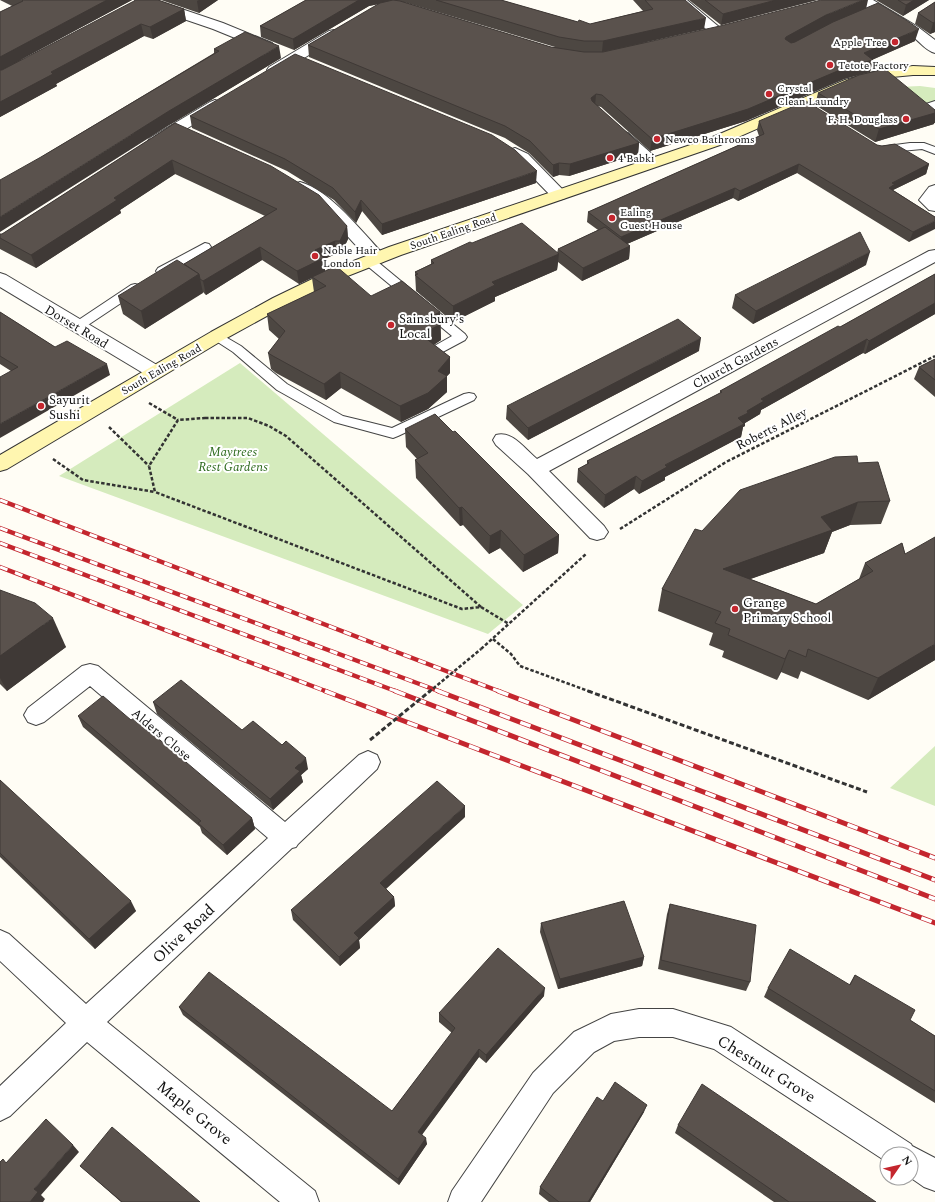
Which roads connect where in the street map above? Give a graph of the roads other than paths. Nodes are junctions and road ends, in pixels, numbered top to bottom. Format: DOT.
graph roads {
  1 [pos="679,0"];
  2 [pos="863,0"];
  3 [pos="143,3"];
  4 [pos="915,17"];
  5 [pos="902,24"];
  6 [pos="347,26"];
  7 [pos="733,28"];
  8 [pos="718,32"];
  9 [pos="703,35"];
  10 [pos="935,49"];
  11 [pos="303,60"];
  12 [pos="935,71"];
  13 [pos="263,77"];
  14 [pos="230,96"];
  15 [pos="613,125"];
  16 [pos="177,128"];
  17 [pos="198,137"];
  18 [pos="504,146"];
  19 [pos="871,146"];
  20 [pos="144,149"];
  21 [pos="935,151"];
  22 [pos="656,163"];
  23 [pos="287,179"];
  24 [pos="935,190"];
  25 [pos="559,194"];
  26 [pos="935,206"];
  27 [pos="205,247"];
  28 [pos="935,255"];
  29 [pos="373,260"];
  30 [pos="0,279"];
  31 [pos="78,326"];
  32 [pos="217,336"];
  33 [pos="433,352"];
  34 [pos="154,372"];
  35 [pos="469,397"];
  36 [pos="504,440"];
  37 [pos="0,464"];
  38 [pos="535,469"];
  39 [pos="597,532"];
  40 [pos="36,715"];
  41 [pos="369,751"];
  42 [pos="287,838"];
  43 [pos="0,943"];
  44 [pos="86,1023"];
  45 [pos="0,1106"];
  46 [pos="889,1146"];
  47 [pos="919,1165"];
  48 [pos="935,1176"];
  49 [pos="304,1202"];
  50 [pos="463,1202"];
  1 -- 8 [label="street"];
  2 -- 5 [label="street"];
  3 -- 11 [label="street"];
  4 -- 5 [label="street"];
  5 -- 10 [label="street"];
  6 -- 11 [label="street"];
  7 -- 8 [label="street"];
  8 -- 9 [label="street"];
  11 -- 13 [label="street"];
  12 -- 22 [label="main road, South Ealing Road"];
  14 -- 16 [label="street"];
  15 -- 22 [label="lane"];
  16 -- 17 [label="street"];
  16 -- 20 [label="street"];
  18 -- 25 [label="street"];
  19 -- 21 [label="lane"];
  22 -- 25 [label="main road, South Ealing Road"];
  23 -- 29 [label="street"];
  24 -- 26 [label="street"];
  25 -- 29 [label="main road, South Ealing Road"];
  27 -- 31 [label="lane"];
  28 -- 38 [label="street, Church Gardens"];
  29 -- 32 [label="main road, South Ealing Road"];
  29 -- 33 [label="lane"];
  30 -- 31 [label="street, Dorset Road"];
  31 -- 34 [label="street, Dorset Road"];
  32 -- 34 [label="main road, South Ealing Road"];
  32 -- 35 [label="lane"];
  34 -- 37 [label="main road, South Ealing Road"];
  36 -- 38 [label="street"];
  38 -- 39 [label="street"];
  40 -- 42 [label="street, Alders Close"];
  41 -- 42 [label="street, Olive Road"];
  42 -- 44 [label="street, Olive Road"];
  43 -- 44 [label="street, Maple Grove"];
  44 -- 45 [label="street, Olive Road"];
  44 -- 49 [label="street, Maple Grove"];
  46 -- 50 [label="street, Chestnut Grove"];
  47 -- 48 [label="street"];
}
